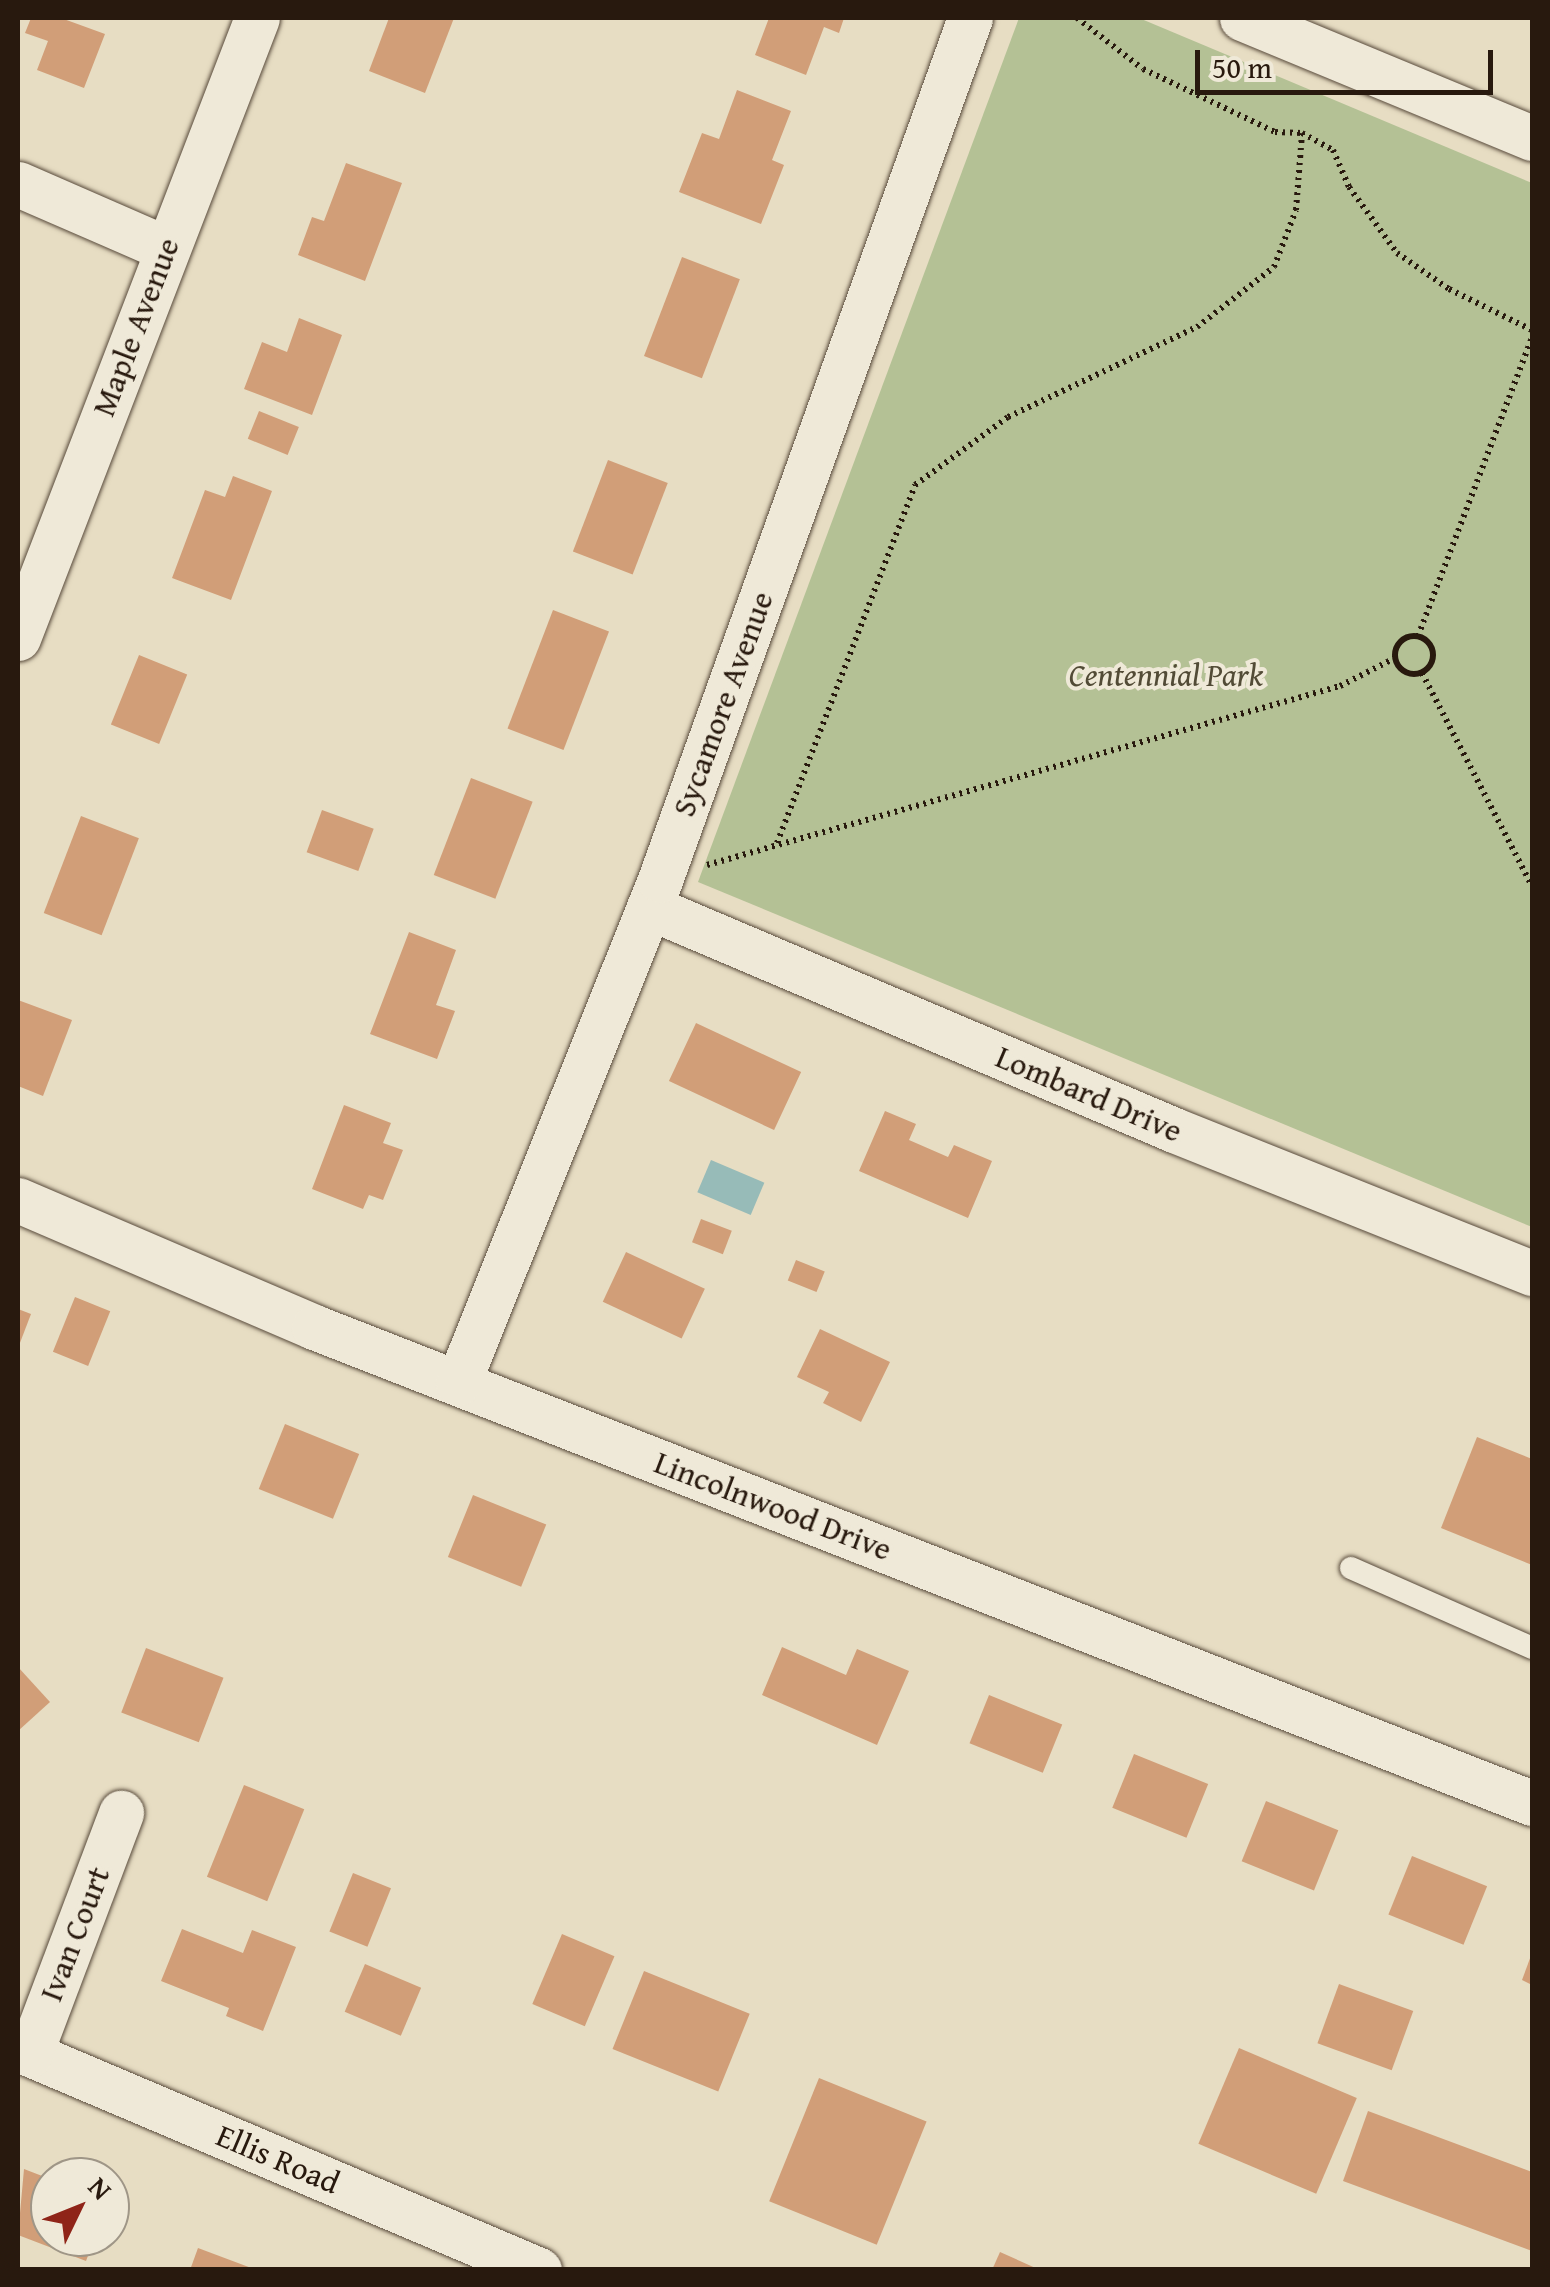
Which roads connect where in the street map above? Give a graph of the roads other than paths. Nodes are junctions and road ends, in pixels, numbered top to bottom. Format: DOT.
graph roads {
  1 [pos="257,18"];
  2 [pos="970,18"];
  3 [pos="1242,18"];
  4 [pos="1532,138"];
  5 [pos="18,184"];
  6 [pos="165,248"];
  7 [pos="18,638"];
  8 [pos="655,893"];
  9 [pos="18,1200"];
  10 [pos="1532,1273"];
  11 [pos="458,1384"];
  12 [pos="1352,1568"];
  13 [pos="1532,1648"];
  14 [pos="1532,1802"];
  15 [pos="121,1813"];
  16 [pos="24,2052"];
  17 [pos="539,2270"];
  1 -- 6 [label="street, Maple Avenue"];
  2 -- 8 [label="street, Sycamore Avenue"];
  3 -- 4 [label="street"];
  5 -- 6 [label="street"];
  6 -- 7 [label="street, Maple Avenue"];
  8 -- 10 [label="street, Lombard Drive"];
  8 -- 11 [label="street, Sycamore Avenue"];
  9 -- 11 [label="street, Lincolnwood Drive"];
  11 -- 14 [label="street, Lincolnwood Drive"];
  12 -- 13 [label="lane"];
  15 -- 16 [label="street, Ivan Court"];
  16 -- 17 [label="street, Ellis Road"];
}
